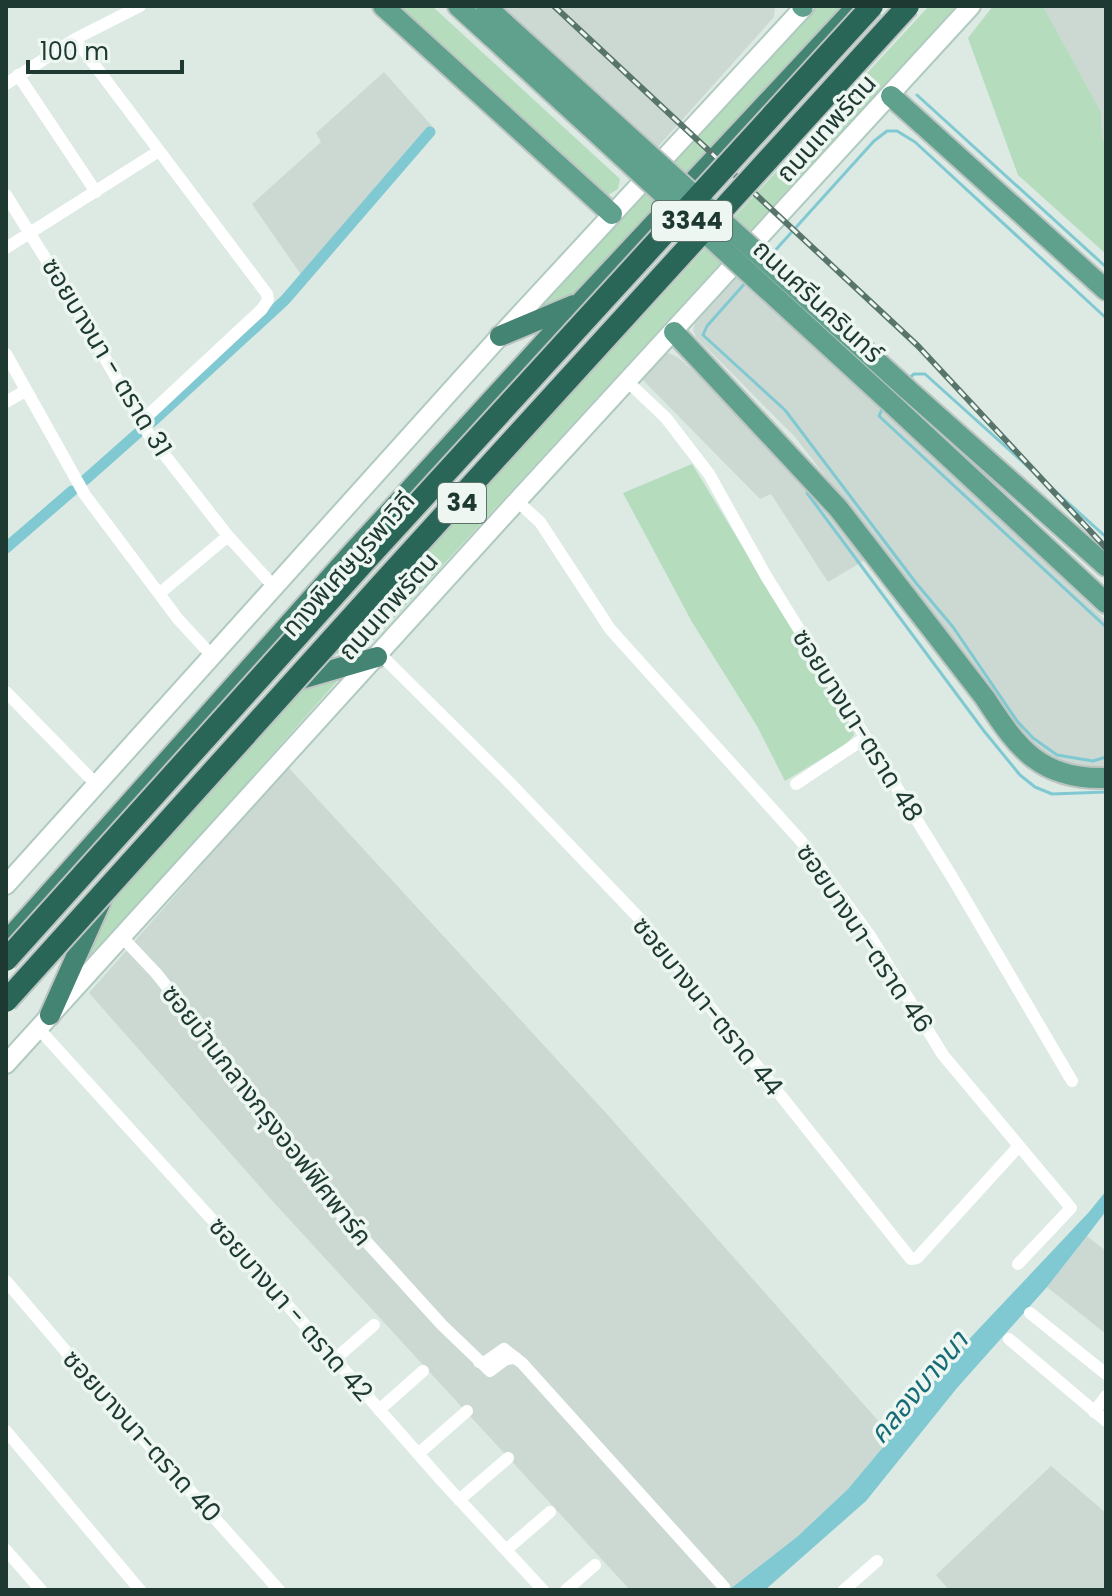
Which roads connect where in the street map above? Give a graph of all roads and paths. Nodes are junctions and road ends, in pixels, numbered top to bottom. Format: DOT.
graph roads {
  1 [pos="140,6"];
  2 [pos="383,6"];
  3 [pos="458,6"];
  4 [pos="486,6"];
  5 [pos="803,6"];
  6 [pos="857,6"];
  7 [pos="872,6"];
  8 [pos="895,6"];
  9 [pos="908,6"];
  10 [pos="918,6"];
  11 [pos="971,6"];
  12 [pos="499,31"];
  13 [pos="75,39"];
  14 [pos="18,75"];
  15 [pos="6,84"];
  16 [pos="891,96"];
  17 [pos="159,151"];
  18 [pos="96,192"];
  19 [pos="6,195"];
  20 [pos="612,214"];
  21 [pos="30,232"];
  22 [pos="6,248"];
  23 [pos="1106,290"];
  24 [pos="580,303"];
  25 [pos="674,332"];
  26 [pos="500,336"];
  27 [pos="6,354"];
  28 [pos="628,382"];
  29 [pos="25,391"];
  30 [pos="6,402"];
  31 [pos="142,421"];
  32 [pos="517,501"];
  33 [pos="228,536"];
  34 [pos="1106,566"];
  35 [pos="276,589"];
  36 [pos="160,593"];
  37 [pos="1106,603"];
  38 [pos="378,656"];
  39 [pos="213,657"];
  40 [pos="301,679"];
  41 [pos="6,692"];
  42 [pos="865,738"];
  43 [pos="1106,778"];
  44 [pos="796,784"];
  45 [pos="97,785"];
  46 [pos="6,885"];
  47 [pos="104,893"];
  48 [pos="121,936"];
  49 [pos="6,942"];
  50 [pos="6,960"];
  51 [pos="6,983"];
  52 [pos="6,1001"];
  53 [pos="44,1022"];
  54 [pos="6,1064"];
  55 [pos="1072,1081"];
  56 [pos="1018,1147"];
  57 [pos="1018,1264"];
  58 [pos="6,1281"];
  59 [pos="1030,1313"];
  60 [pos="374,1325"];
  61 [pos="1009,1339"];
  62 [pos="335,1359"];
  63 [pos="423,1371"];
  64 [pos="1106,1374"];
  65 [pos="1106,1396"];
  66 [pos="379,1410"];
  67 [pos="467,1411"];
  68 [pos="1094,1412"];
  69 [pos="1106,1421"];
  70 [pos="6,1431"];
  71 [pos="418,1454"];
  72 [pos="508,1458"];
  73 [pos="459,1500"];
  74 [pos="550,1512"];
  75 [pos="6,1550"];
  76 [pos="506,1550"];
  77 [pos="877,1561"];
  78 [pos="595,1565"];
  79 [pos="724,1587"];
  80 [pos="41,1590"];
  81 [pos="140,1590"];
  82 [pos="279,1590"];
  83 [pos="543,1590"];
  84 [pos="566,1590"];
  85 [pos="846,1590"];
  1 -- 13 [label="street"];
  2 -- 20 [label="main road"];
  3 -- 12 [label="main road, ถนนศรีนครินทร์ / 3344"];
  4 -- 12 [label="main road, ถนนศรีนครินทร์ / 3344"];
  5 -- 20 [label="main road"];
  6 -- 24 [label="highway, 34"];
  7 -- 50 [label="highway, ทางพิเศษบูรพาวิถี, bridge"];
  8 -- 51 [label="highway, ทางพิเศษบูรพาวิถี, bridge"];
  9 -- 52 [label="highway, bridge"];
  10 -- 40 [label="highway, ถนนเทพรัตน / 34"];
  11 -- 16 [label="main road, ถนนเทพรัตน / 34"];
  12 -- 34 [label="main road, ถนนศรีนครินทร์ / 3344, bridge"];
  12 -- 37 [label="main road, ถนนศรีนครินทร์ / 3344, bridge"];
  13 -- 14 [label="street"];
  13 -- 17 [label="street"];
  14 -- 15 [label="street"];
  14 -- 18 [label="street"];
  16 -- 23 [label="main road"];
  16 -- 25 [label="main road, ถนนเทพรัตน / 34"];
  17 -- 18 [label="street"];
  17 -- 31 [label="street"];
  18 -- 21 [label="street"];
  19 -- 21 [label="street, ซอยบางนา - ตราด 31"];
  20 -- 26 [label="main road"];
  21 -- 22 [label="street"];
  21 -- 31 [label="street, ซอยบางนา - ตราด 31"];
  24 -- 26 [label="highway"];
  24 -- 49 [label="highway, 34"];
  25 -- 28 [label="main road, ถนนเทพรัตน / 34"];
  25 -- 43 [label="main road"];
  26 -- 35 [label="main road"];
  27 -- 29 [label="street"];
  28 -- 32 [label="main road, ถนนเทพรัตน / 34"];
  28 -- 42 [label="street, ซอยบางนา-ตราด 48"];
  29 -- 30 [label="street"];
  29 -- 36 [label="street"];
  31 -- 33 [label="street, ซอยบางนา - ตราด 31"];
  32 -- 38 [label="main road, ถนนเทพรัตน / 34"];
  32 -- 56 [label="street, ซอยบางนา-ตราด 46"];
  33 -- 35 [label="street, ซอยบางนา - ตราด 31"];
  33 -- 36 [label="street"];
  35 -- 39 [label="main road"];
  36 -- 39 [label="street"];
  38 -- 40 [label="highway"];
  38 -- 48 [label="main road, ถนนเทพรัตน / 34"];
  38 -- 56 [label="street, ซอยบางนา-ตราด 44"];
  39 -- 45 [label="main road"];
  40 -- 47 [label="highway, ถนนเทพรัตน / 34"];
  41 -- 45 [label="street"];
  42 -- 44 [label="street"];
  42 -- 55 [label="street, ซอยบางนา-ตราด 48"];
  45 -- 46 [label="main road"];
  47 -- 52 [label="highway, ถนนเทพรัตน / 34"];
  47 -- 53 [label="highway"];
  48 -- 53 [label="main road, ถนนเทพรัตน / 34"];
  48 -- 79 [label="street, ซอยบ้านกลางกรุงออฟฟิศพาร์ค"];
  53 -- 54 [label="main road, ถนนเทพรัตน / 34"];
  53 -- 62 [label="street, ซอยบางนา - ตราด 42"];
  56 -- 57 [label="street, ซอยบางนา-ตราด 46"];
  58 -- 82 [label="street, ซอยบางนา-ตราด 40"];
  59 -- 64 [label="street"];
  60 -- 62 [label="street"];
  61 -- 68 [label="street"];
  62 -- 66 [label="street, ซอยบางนา - ตราด 42"];
  63 -- 66 [label="street"];
  65 -- 68 [label="street"];
  66 -- 71 [label="street, ซอยบางนา - ตราด 42"];
  67 -- 71 [label="street"];
  68 -- 69 [label="street"];
  70 -- 81 [label="street"];
  71 -- 73 [label="street, ซอยบางนา - ตราด 42"];
  72 -- 73 [label="street"];
  73 -- 76 [label="street, ซอยบางนา - ตราด 42"];
  74 -- 76 [label="street"];
  75 -- 80 [label="street"];
  76 -- 83 [label="street, ซอยบางนา - ตราด 42"];
  77 -- 85 [label="street"];
  78 -- 84 [label="street"];
}
